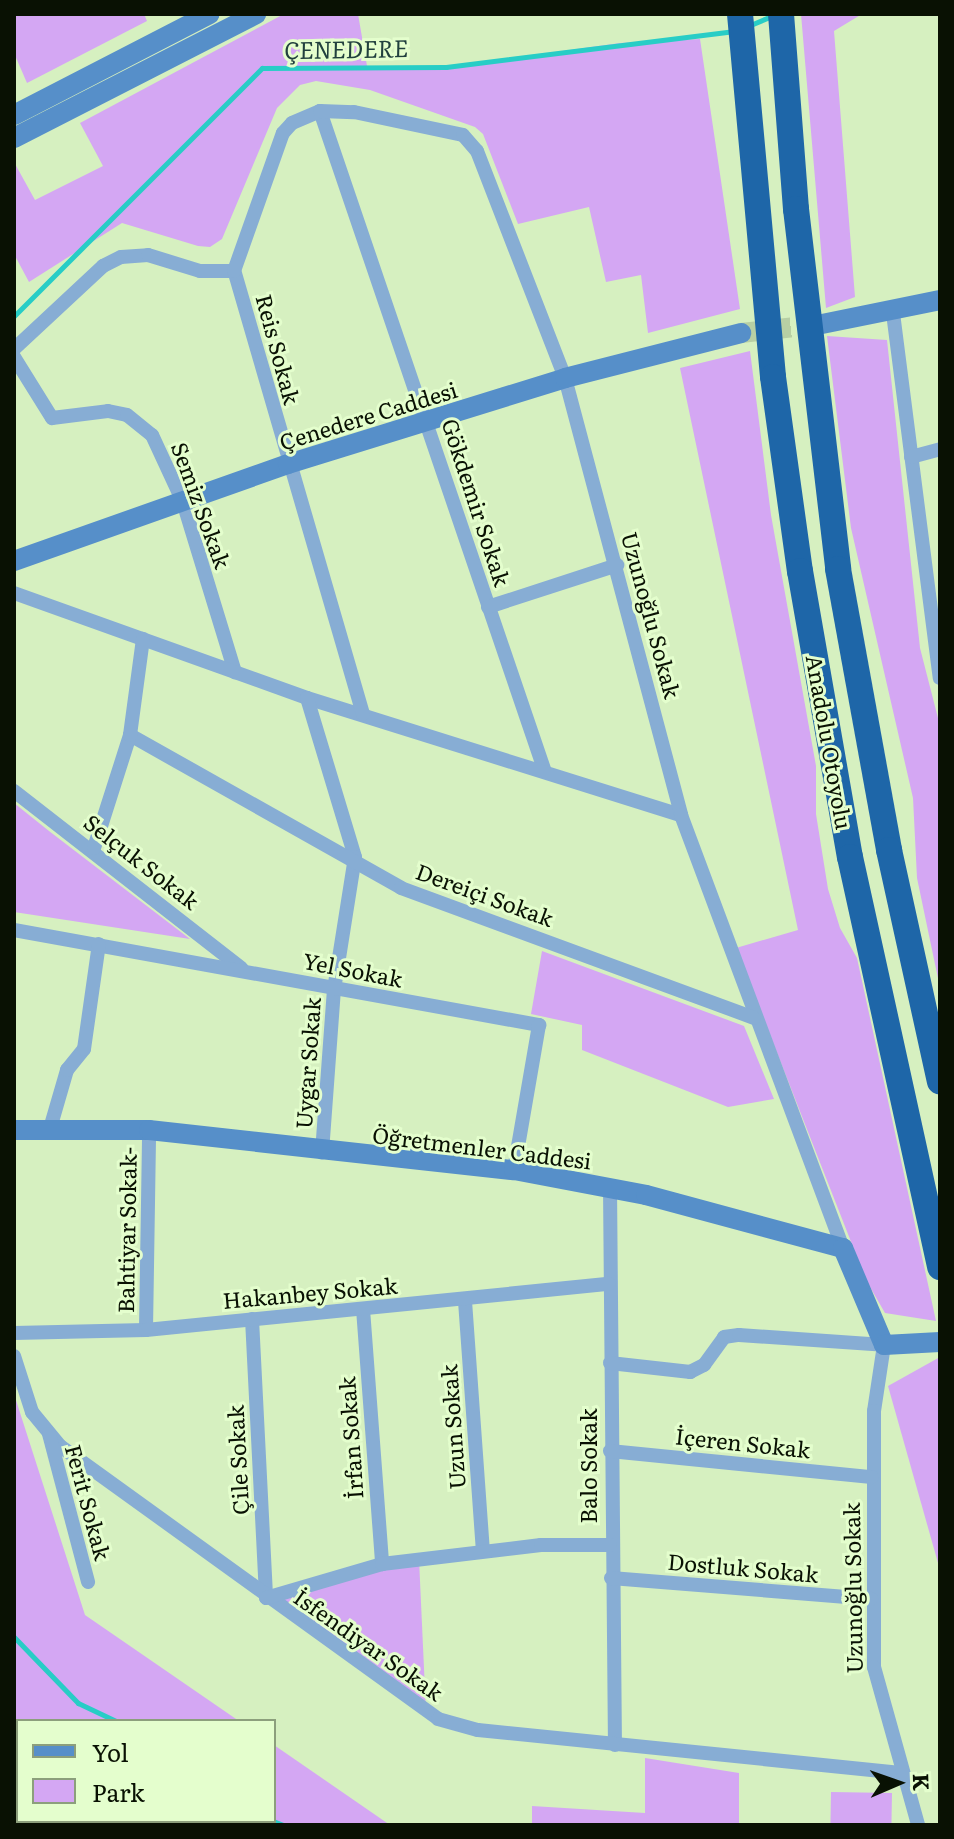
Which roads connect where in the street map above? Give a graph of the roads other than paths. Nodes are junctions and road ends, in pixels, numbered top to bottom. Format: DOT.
graph roads {
  1 [pos="210,14"];
  2 [pos="256,14"];
  3 [pos="740,14"];
  4 [pos="781,14"];
  5 [pos="320,111"];
  6 [pos="14,115"];
  7 [pos="14,138"];
  8 [pos="234,271"];
  9 [pos="940,300"];
  10 [pos="893,313"];
  11 [pos="822,324"];
  12 [pos="741,333"];
  13 [pos="14,349"];
  14 [pos="14,357"];
  15 [pos="565,378"];
  16 [pos="427,422"];
  17 [pos="940,449"];
  18 [pos="911,457"];
  19 [pos="288,464"];
  20 [pos="183,502"];
  21 [pos="14,561"];
  22 [pos="617,565"];
  23 [pos="14,593"];
  24 [pos="488,607"];
  25 [pos="143,639"];
  26 [pos="937,645"];
  27 [pos="235,672"];
  28 [pos="940,678"];
  29 [pos="307,698"];
  30 [pos="363,714"];
  31 [pos="130,735"];
  32 [pos="545,772"];
  33 [pos="14,791"];
  34 [pos="681,815"];
  35 [pos="94,848"];
  36 [pos="355,857"];
  37 [pos="14,930"];
  38 [pos="99,944"];
  39 [pos="241,968"];
  40 [pos="334,989"];
  41 [pos="754,1018"];
  42 [pos="940,1081"];
  43 [pos="14,1130"];
  44 [pos="149,1130"];
  45 [pos="49,1132"];
  46 [pos="322,1153"];
  47 [pos="514,1170"];
  48 [pos="610,1187"];
  49 [pos="843,1248"];
  50 [pos="940,1267"];
  51 [pos="609,1284"];
  52 [pos="465,1301"];
  53 [pos="363,1309"];
  54 [pos="252,1319"];
  55 [pos="146,1330"];
  56 [pos="14,1333"];
  57 [pos="931,1344"];
  58 [pos="884,1345"];
  59 [pos="14,1356"];
  60 [pos="610,1363"];
  61 [pos="48,1434"];
  62 [pos="610,1451"];
  63 [pos="872,1477"];
  64 [pos="610,1545"];
  65 [pos="483,1550"];
  66 [pos="382,1564"];
  67 [pos="611,1578"];
  68 [pos="88,1582"];
  69 [pos="266,1598"];
  70 [pos="871,1599"];
  71 [pos="615,1745"];
  72 [pos="901,1773"];
  73 [pos="918,1825"];
  1 -- 6 [label="street"];
  2 -- 7 [label="street"];
  3 -- 50 [label="highway, Anadolu Otoyolu"];
  4 -- 42 [label="highway, Anadolu Otoyolu"];
  5 -- 8 [label="street, Reis Sokak"];
  5 -- 15 [label="street, Uzunoğlu Sokak"];
  5 -- 16 [label="street, Gökdemir Sokak"];
  8 -- 13 [label="street"];
  8 -- 19 [label="street, Reis Sokak"];
  9 -- 10 [label="street"];
  10 -- 11 [label="street"];
  10 -- 18 [label="street"];
  12 -- 15 [label="street, Çenedere Caddesi"];
  14 -- 20 [label="street, Semiz Sokak"];
  15 -- 16 [label="street, Çenedere Caddesi"];
  15 -- 22 [label="street, Uzunoğlu Sokak"];
  16 -- 19 [label="street, Çenedere Caddesi"];
  16 -- 24 [label="street, Gökdemir Sokak"];
  17 -- 18 [label="street"];
  18 -- 26 [label="street"];
  19 -- 20 [label="street, Çenedere Caddesi"];
  19 -- 30 [label="street, Reis Sokak"];
  20 -- 21 [label="street, Çenedere Caddesi"];
  20 -- 27 [label="street, Semiz Sokak"];
  22 -- 24 [label="street"];
  22 -- 34 [label="street, Uzunoğlu Sokak"];
  23 -- 25 [label="street"];
  24 -- 32 [label="street, Gökdemir Sokak"];
  25 -- 27 [label="street"];
  25 -- 31 [label="street"];
  26 -- 28 [label="street"];
  27 -- 29 [label="street"];
  29 -- 30 [label="street"];
  29 -- 36 [label="street, Uygar Sokak"];
  30 -- 32 [label="street"];
  31 -- 35 [label="street"];
  31 -- 36 [label="street, Dereiçi Sokak"];
  32 -- 34 [label="street"];
  33 -- 35 [label="street, Selçuk Sokak"];
  34 -- 41 [label="street, Uzunoğlu Sokak"];
  35 -- 39 [label="street, Selçuk Sokak"];
  36 -- 40 [label="street, Uygar Sokak"];
  36 -- 41 [label="street, Dereiçi Sokak"];
  37 -- 38 [label="street, Yel Sokak"];
  38 -- 39 [label="street, Yel Sokak"];
  38 -- 45 [label="street"];
  39 -- 40 [label="street, Yel Sokak"];
  40 -- 46 [label="street, Uygar Sokak"];
  40 -- 47 [label="street, Yel Sokak"];
  41 -- 49 [label="street, Uzunoğlu Sokak"];
  43 -- 45 [label="street, Öğretmenler Caddesi"];
  44 -- 45 [label="street, Öğretmenler Caddesi"];
  44 -- 46 [label="street, Öğretmenler Caddesi"];
  44 -- 55 [label="street, Bahtiyar Sokak-"];
  46 -- 47 [label="street, Öğretmenler Caddesi"];
  47 -- 48 [label="street, Öğretmenler Caddesi"];
  48 -- 49 [label="street, Öğretmenler Caddesi"];
  48 -- 51 [label="street, Balo Sokak"];
  49 -- 58 [label="street"];
  51 -- 52 [label="street, Hakanbey Sokak"];
  51 -- 60 [label="street, Balo Sokak"];
  52 -- 53 [label="street, Hakanbey Sokak"];
  52 -- 65 [label="street, Uzun Sokak"];
  53 -- 54 [label="street, Hakanbey Sokak"];
  53 -- 66 [label="street, İrfan Sokak"];
  54 -- 55 [label="street, Hakanbey Sokak"];
  54 -- 69 [label="street, Çile Sokak"];
  55 -- 56 [label="street, Hakanbey Sokak"];
  57 -- 58 [label="street"];
  58 -- 60 [label="street"];
  58 -- 63 [label="street, Uzunoğlu Sokak"];
  59 -- 61 [label="street, İsfendiyar Sokak"];
  60 -- 62 [label="street, Balo Sokak"];
  61 -- 68 [label="street, Ferit Sokak"];
  61 -- 69 [label="street, İsfendiyar Sokak"];
  62 -- 63 [label="street, İçeren Sokak"];
  62 -- 64 [label="street, Balo Sokak"];
  63 -- 70 [label="street, Uzunoğlu Sokak"];
  64 -- 65 [label="street"];
  64 -- 67 [label="street, Balo Sokak"];
  65 -- 66 [label="street"];
  66 -- 69 [label="street"];
  67 -- 70 [label="street, Dostluk Sokak"];
  67 -- 71 [label="street, Balo Sokak"];
  69 -- 71 [label="street, İsfendiyar Sokak"];
  70 -- 72 [label="street, Uzunoğlu Sokak"];
  71 -- 72 [label="street, İsfendiyar Sokak"];
  72 -- 73 [label="street, Uzunoğlu Sokak"];
}
